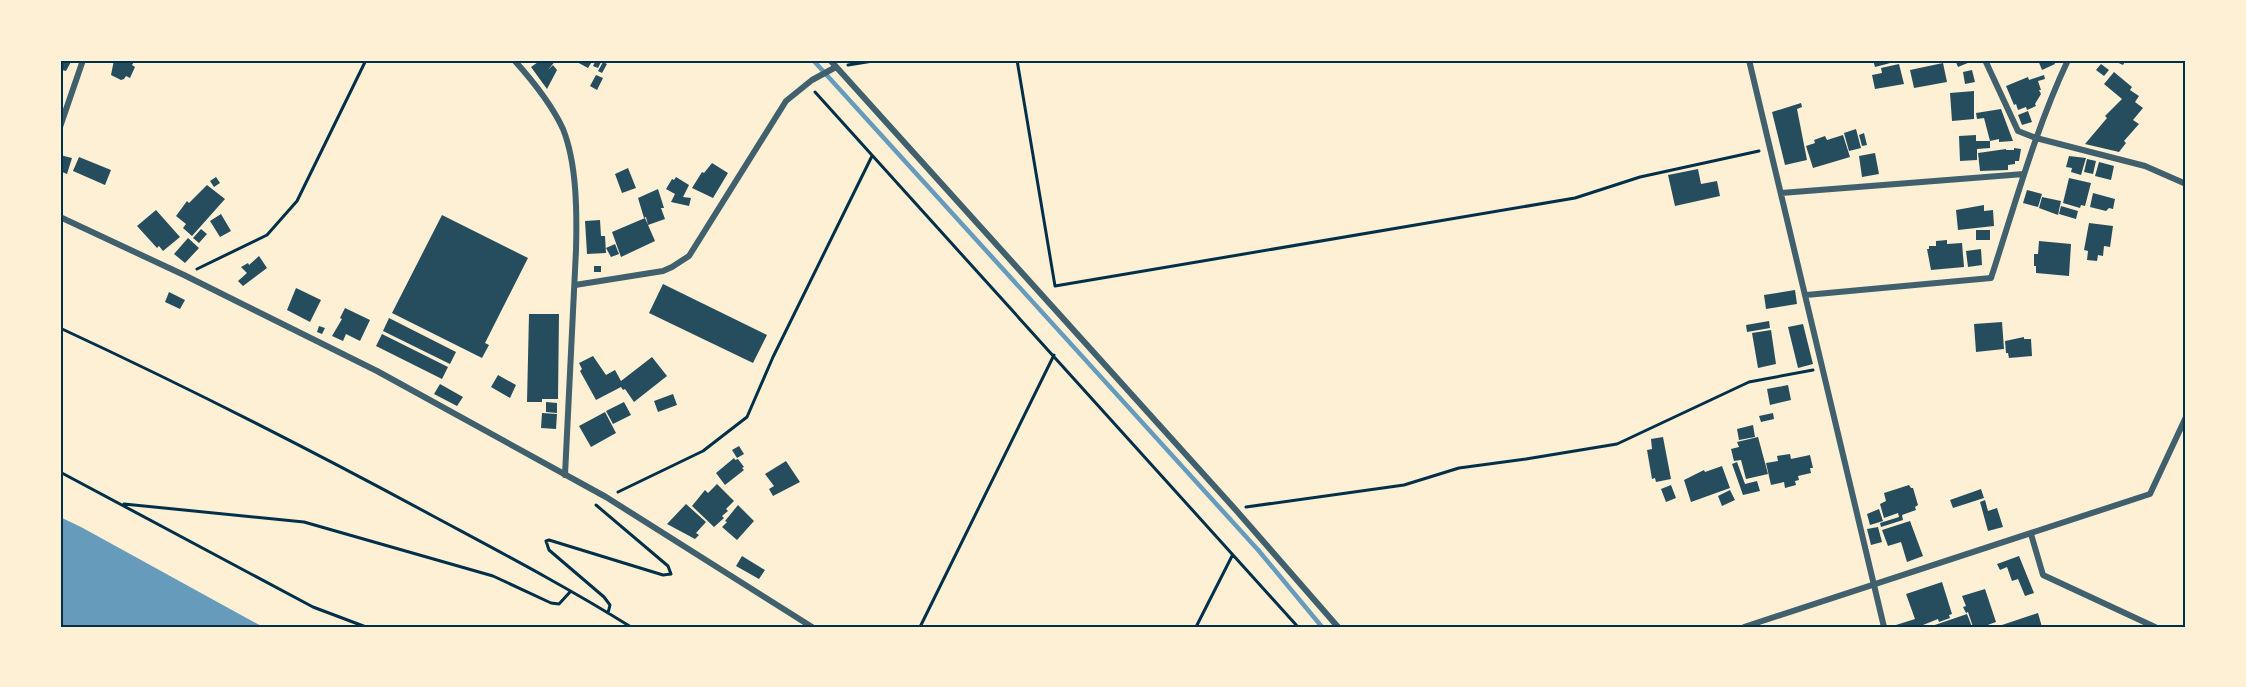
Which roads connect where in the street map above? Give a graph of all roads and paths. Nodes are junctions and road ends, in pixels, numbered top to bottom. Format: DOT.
graph roads {
  1 [pos="83,60"];
  2 [pos="366,60"];
  3 [pos="514,60"];
  4 [pos="830,60"];
  5 [pos="879,60"];
  6 [pos="1017,60"];
  7 [pos="1749,60"];
  8 [pos="1985,60"];
  9 [pos="2068,60"];
  10 [pos="836,67"];
  11 [pos="810,82"];
  12 [pos="60,127"];
  13 [pos="2036,138"];
  14 [pos="1770,149"];
  15 [pos="872,156"];
  16 [pos="2024,174"];
  17 [pos="2186,184"];
  18 [pos="1781,194"];
  19 [pos="60,217"];
  20 [pos="184,275"];
  21 [pos="575,285"];
  22 [pos="1806,295"];
  23 [pos="60,328"];
  24 [pos="1054,356"];
  25 [pos="1824,368"];
  26 [pos="2186,417"];
  27 [pos="60,472"];
  28 [pos="565,476"];
  29 [pos="586,485"];
  30 [pos="606,497"];
  31 [pos="124,504"];
  32 [pos="1235,509"];
  33 [pos="2031,534"];
  34 [pos="1232,556"];
  35 [pos="1873,586"];
  36 [pos="571,592"];
  37 [pos="608,612"];
  38 [pos="366,627"];
  39 [pos="631,627"];
  40 [pos="812,627"];
  41 [pos="920,627"];
  42 [pos="1196,627"];
  43 [pos="1298,627"];
  44 [pos="1338,627"];
  45 [pos="1744,627"];
  46 [pos="1884,627"];
  47 [pos="2155,627"];
  1 -- 12 [label="street"];
  2 -- 20 [label="path"];
  3 -- 21 [label="street"];
  4 -- 10 [label="street"];
  5 -- 10 [label="path"];
  6 -- 14 [label="path"];
  7 -- 14 [label="street"];
  8 -- 13 [label="street"];
  9 -- 13 [label="street"];
  10 -- 11 [label="street"];
  10 -- 32 [label="street"];
  11 -- 15 [label="path"];
  11 -- 21 [label="street"];
  13 -- 16 [label="street"];
  13 -- 17 [label="street"];
  14 -- 18 [label="street"];
  15 -- 24 [label="path"];
  15 -- 30 [label="path"];
  16 -- 18 [label="street"];
  16 -- 22 [label="street"];
  18 -- 22 [label="street"];
  19 -- 20 [label="street"];
  20 -- 28 [label="street"];
  21 -- 28 [label="street"];
  22 -- 25 [label="street"];
  23 -- 36 [label="path"];
  24 -- 34 [label="path"];
  24 -- 41 [label="path"];
  25 -- 32 [label="path"];
  25 -- 35 [label="street"];
  26 -- 33 [label="street"];
  27 -- 31 [label="path"];
  28 -- 29 [label="street"];
  29 -- 30 [label="street"];
  29 -- 37 [label="path"];
  30 -- 40 [label="street"];
  31 -- 36 [label="path"];
  31 -- 38 [label="path"];
  32 -- 44 [label="street"];
  33 -- 35 [label="street"];
  33 -- 47 [label="street"];
  34 -- 42 [label="path"];
  34 -- 43 [label="path"];
  35 -- 45 [label="street"];
  35 -- 46 [label="street"];
  36 -- 37 [label="path"];
  37 -- 39 [label="path"];
}
